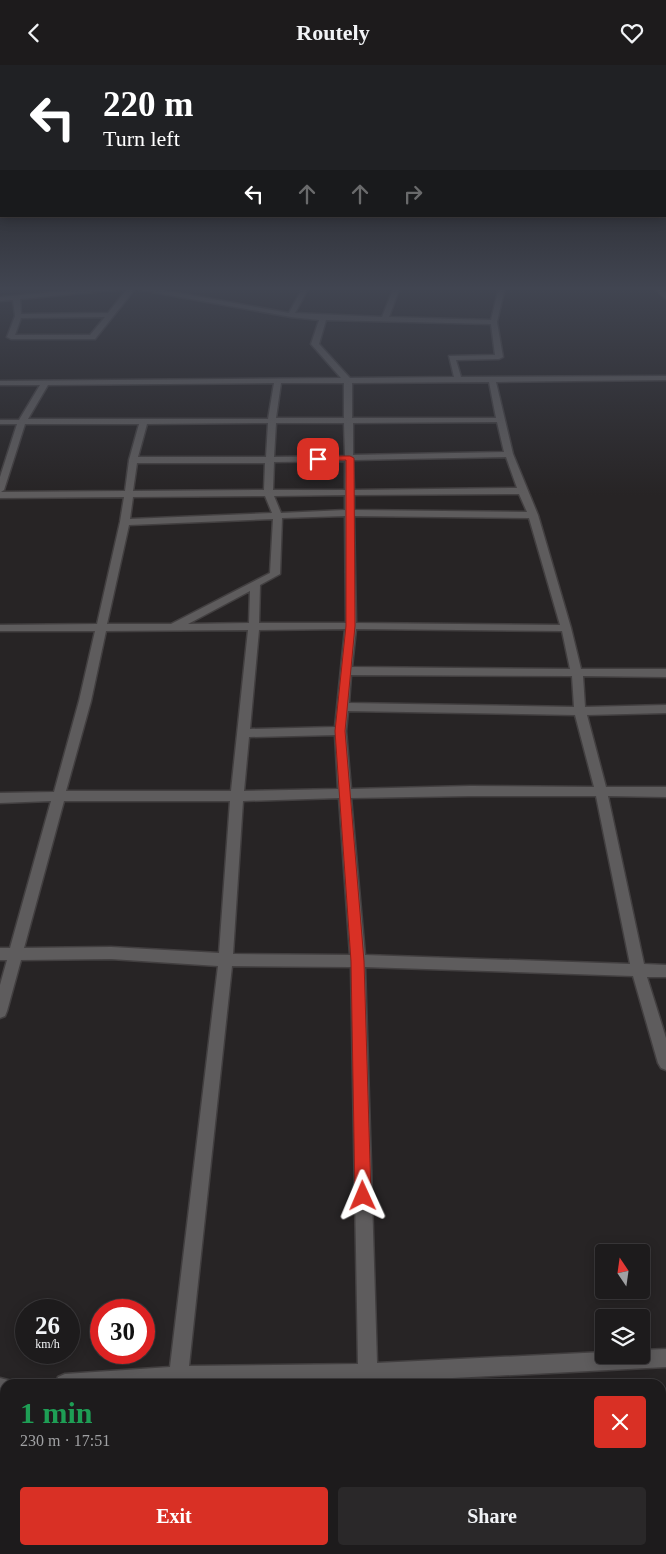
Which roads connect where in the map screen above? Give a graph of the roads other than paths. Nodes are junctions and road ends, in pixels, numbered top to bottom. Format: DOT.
graph roads {
  1 [pos="326,356"];
  2 [pos="499,356"];
  3 [pos="666,378"];
  4 [pos="458,379"];
  5 [pos="492,379"];
  6 [pos="278,381"];
  7 [pos="348,381"];
  8 [pos="0,383"];
  9 [pos="44,383"];
  10 [pos="500,420"];
  11 [pos="272,421"];
  12 [pos="348,421"];
  13 [pos="0,422"];
  14 [pos="22,422"];
  15 [pos="143,423"];
  16 [pos="509,454"];
  17 [pos="350,458"];
  18 [pos="270,459"];
  19 [pos="133,461"];
  20 [pos="0,490"];
  21 [pos="522,491"];
  22 [pos="350,492"];
  23 [pos="268,493"];
  24 [pos="128,494"];
  25 [pos="0,495"];
  26 [pos="350,513"];
  27 [pos="533,515"];
  28 [pos="278,516"];
  29 [pos="125,522"];
  30 [pos="254,584"];
  31 [pos="254,626"];
  32 [pos="350,626"];
  33 [pos="172,627"];
  34 [pos="0,628"];
  35 [pos="566,628"];
  36 [pos="102,629"];
  37 [pos="348,671"];
  38 [pos="666,673"];
  39 [pos="577,674"];
  40 [pos="342,707"];
  41 [pos="666,709"];
  42 [pos="580,711"];
  43 [pos="340,731"];
  44 [pos="244,733"];
  45 [pos="601,792"];
  46 [pos="666,792"];
  47 [pos="346,794"];
  48 [pos="60,796"];
  49 [pos="237,796"];
  50 [pos="0,798"];
  51 [pos="7,954"];
  52 [pos="226,960"];
  53 [pos="358,961"];
  54 [pos="638,969"];
  55 [pos="666,971"];
  56 [pos="0,1011"];
  57 [pos="666,1063"];
  58 [pos="666,1358"];
  59 [pos="367,1378"];
  60 [pos="178,1379"];
  61 [pos="272,1379"];
  1 -- 7 [label="street"];
  2 -- 4 [label="street"];
  3 -- 5 [label="street"];
  4 -- 5 [label="street"];
  4 -- 7 [label="street"];
  5 -- 10 [label="street"];
  6 -- 7 [label="street"];
  6 -- 9 [label="street"];
  6 -- 11 [label="street"];
  7 -- 12 [label="street"];
  8 -- 9 [label="street"];
  9 -- 14 [label="street"];
  10 -- 12 [label="street"];
  10 -- 16 [label="street"];
  11 -- 12 [label="street"];
  11 -- 15 [label="street"];
  11 -- 18 [label="street"];
  12 -- 17 [label="street"];
  13 -- 14 [label="street"];
  14 -- 15 [label="street"];
  14 -- 20 [label="street"];
  15 -- 19 [label="street"];
  16 -- 17 [label="street"];
  16 -- 21 [label="street"];
  17 -- 18 [label="street"];
  17 -- 22 [label="street"];
  18 -- 19 [label="street"];
  18 -- 23 [label="street"];
  19 -- 24 [label="street"];
  21 -- 22 [label="street"];
  21 -- 27 [label="street"];
  22 -- 23 [label="street"];
  22 -- 26 [label="street"];
  23 -- 24 [label="street"];
  23 -- 28 [label="street"];
  24 -- 25 [label="street"];
  24 -- 29 [label="street"];
  26 -- 27 [label="street"];
  26 -- 28 [label="street"];
  26 -- 32 [label="street"];
  27 -- 35 [label="street"];
  28 -- 29 [label="street"];
  28 -- 30 [label="street"];
  29 -- 36 [label="street"];
  30 -- 31 [label="street"];
  30 -- 33 [label="street"];
  31 -- 32 [label="street"];
  31 -- 33 [label="street"];
  31 -- 44 [label="street"];
  32 -- 35 [label="street"];
  32 -- 37 [label="street"];
  33 -- 36 [label="street"];
  34 -- 36 [label="street"];
  35 -- 39 [label="street"];
  36 -- 48 [label="street"];
  37 -- 39 [label="street"];
  37 -- 40 [label="street"];
  38 -- 39 [label="street"];
  39 -- 42 [label="street"];
  40 -- 42 [label="street"];
  40 -- 43 [label="street"];
  41 -- 42 [label="street"];
  42 -- 45 [label="street"];
  43 -- 44 [label="street"];
  43 -- 47 [label="street"];
  44 -- 49 [label="street"];
  45 -- 46 [label="street"];
  45 -- 47 [label="street"];
  45 -- 54 [label="street"];
  47 -- 49 [label="street"];
  47 -- 53 [label="street"];
  48 -- 49 [label="street"];
  48 -- 50 [label="street"];
  48 -- 51 [label="street"];
  49 -- 52 [label="street"];
  51 -- 52 [label="street"];
  51 -- 56 [label="street"];
  52 -- 53 [label="street"];
  52 -- 60 [label="street"];
  53 -- 54 [label="street"];
  53 -- 59 [label="street"];
  54 -- 55 [label="street"];
  54 -- 57 [label="street"];
  58 -- 59 [label="street"];
  59 -- 61 [label="street"];
}
